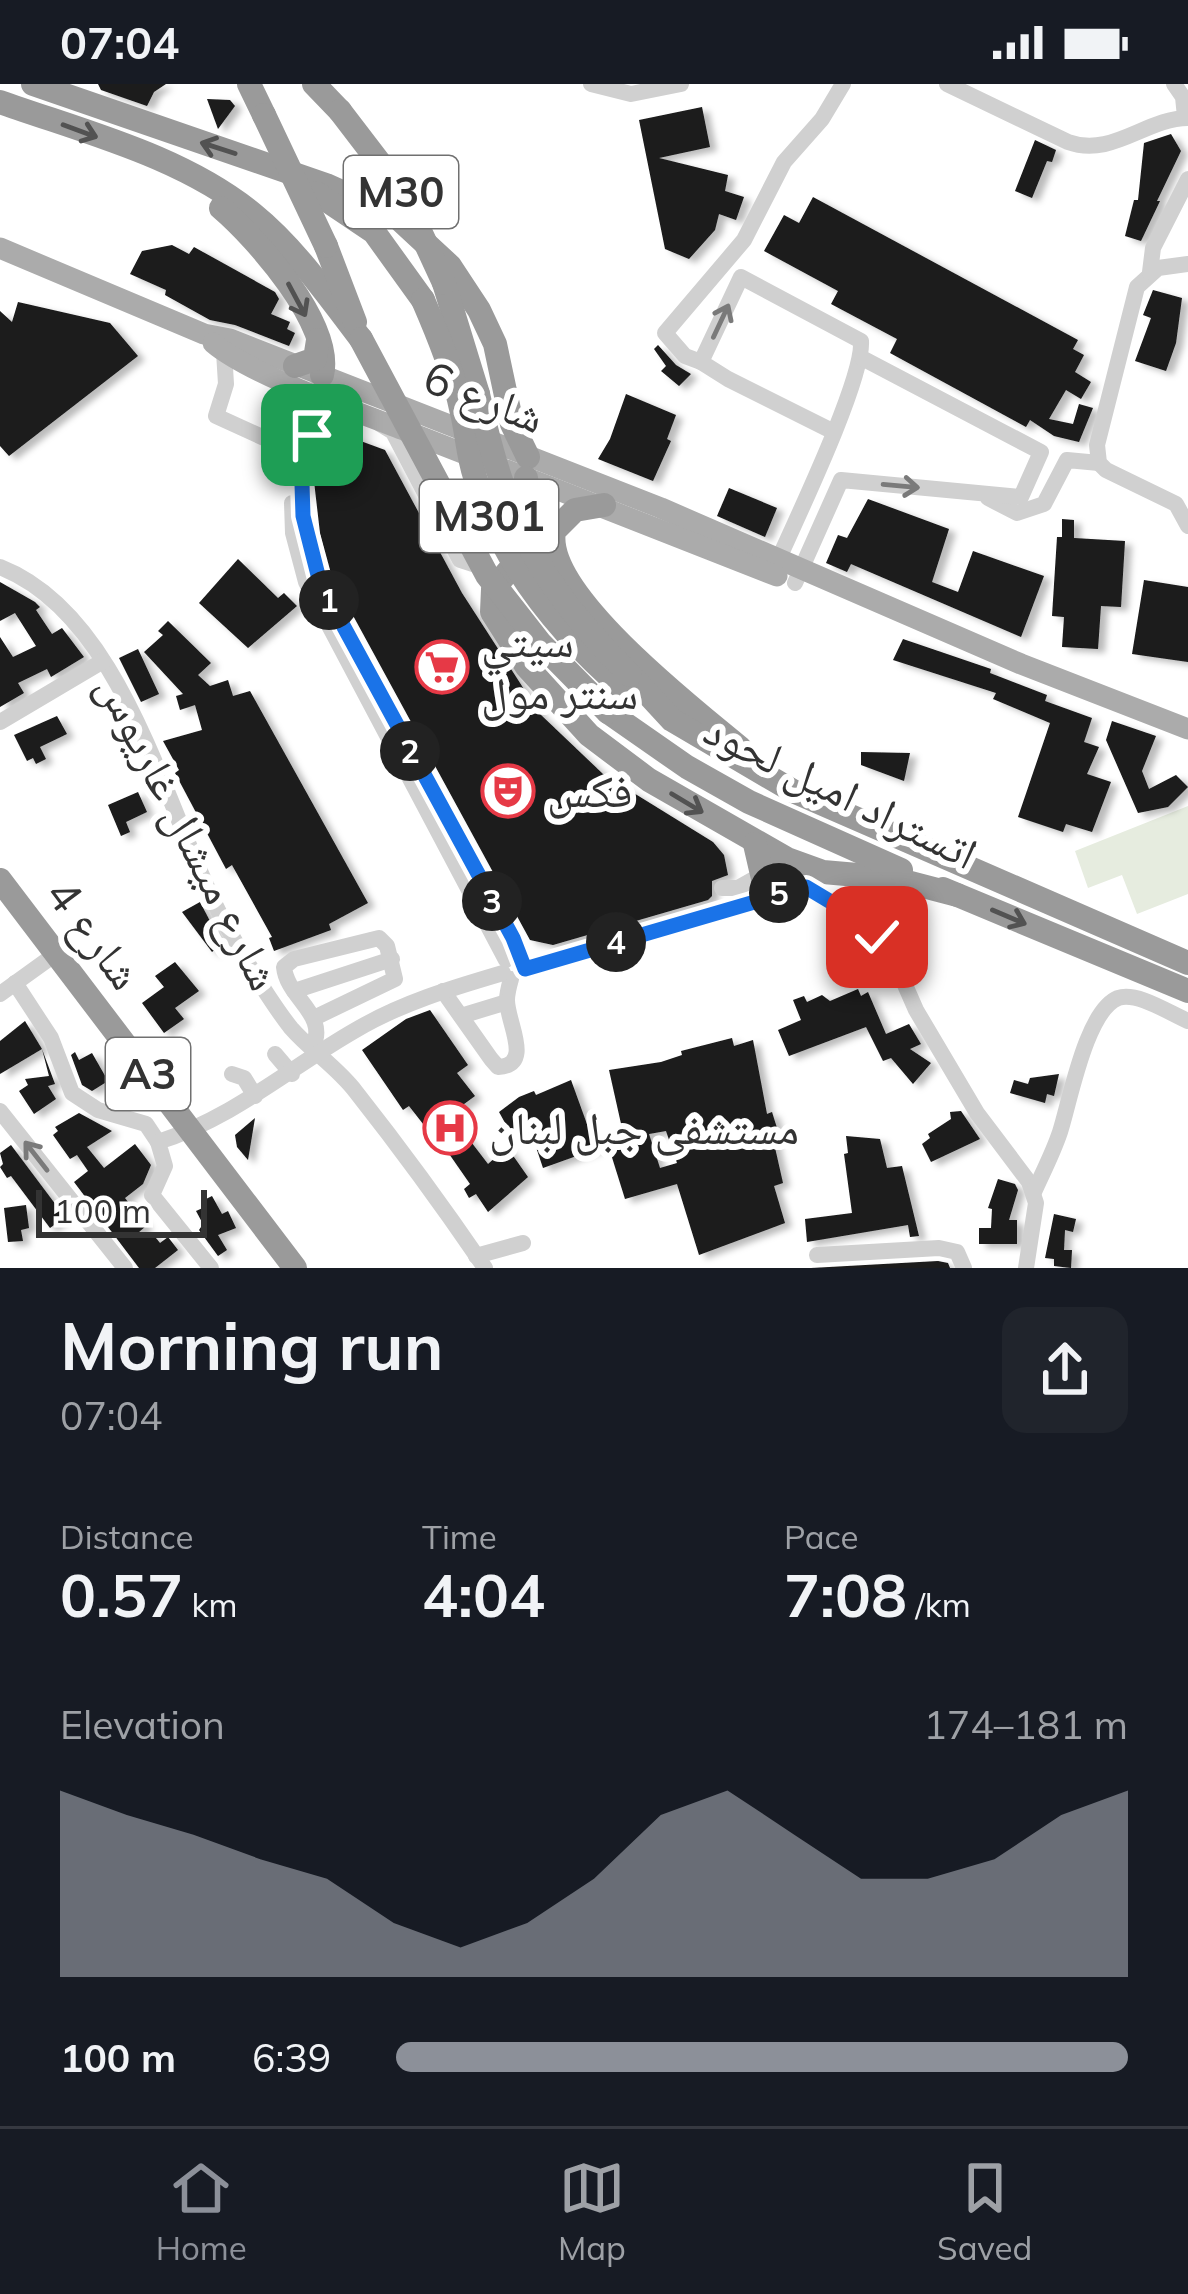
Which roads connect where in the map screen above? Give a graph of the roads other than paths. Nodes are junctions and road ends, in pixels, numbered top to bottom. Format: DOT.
graph roads {
  1 [pos="33,84"];
  2 [pos="249,84"];
  3 [pos="314,84"];
  4 [pos="591,84"];
  5 [pos="681,84"];
  6 [pos="843,84"];
  7 [pos="947,84"];
  8 [pos="1174,84"];
  9 [pos="0,102"];
  10 [pos="1186,118"];
  11 [pos="263,163"];
  12 [pos="196,179"];
  13 [pos="1188,179"];
  14 [pos="0,248"];
  15 [pos="1188,264"];
  16 [pos="1150,272"];
  17 [pos="1188,274"];
  18 [pos="204,334"];
  19 [pos="319,340"];
  20 [pos="361,340"];
  21 [pos="224,352"];
  22 [pos="862,358"];
  23 [pos="701,362"];
  24 [pos="295,366"];
  25 [pos="318,384"];
  26 [pos="365,415"];
  27 [pos="512,424"];
  28 [pos="832,431"];
  29 [pos="301,437"];
  30 [pos="495,445"];
  31 [pos="453,449"];
  32 [pos="1099,463"];
  33 [pos="535,467"];
  34 [pos="571,484"];
  35 [pos="976,492"];
  36 [pos="1182,503"];
  37 [pos="604,505"];
  38 [pos="1188,526"];
  39 [pos="544,537"];
  40 [pos="775,567"];
  41 [pos="0,568"];
  42 [pos="798,576"];
  43 [pos="605,628"];
  44 [pos="104,661"];
  45 [pos="567,713"];
  46 [pos="672,720"];
  47 [pos="0,722"];
  48 [pos="1188,729"];
  49 [pos="1188,744"];
  50 [pos="793,791"];
  51 [pos="755,844"];
  52 [pos="842,875"];
  53 [pos="0,880"];
  54 [pos="779,884"];
  55 [pos="722,888"];
  56 [pos="957,895"];
  57 [pos="0,905"];
  58 [pos="50,957"];
  59 [pos="392,959"];
  60 [pos="1188,963"];
  61 [pos="514,967"];
  62 [pos="8,989"];
  63 [pos="294,991"];
  64 [pos="443,991"];
  65 [pos="1188,992"];
  66 [pos="507,1002"];
  67 [pos="461,1016"];
  68 [pos="314,1018"];
  69 [pos="1188,1022"];
  70 [pos="316,1052"];
  71 [pos="275,1054"];
  72 [pos="232,1074"];
  73 [pos="292,1074"];
  74 [pos="255,1096"];
  75 [pos="1,1114"];
  76 [pos="175,1136"];
  77 [pos="1034,1192"];
  78 [pos="523,1243"];
  79 [pos="818,1255"];
  80 [pos="485,1258"];
  81 [pos="125,1268"];
  82 [pos="211,1268"];
  83 [pos="277,1268"];
  84 [pos="295,1268"];
  85 [pos="508,1268"];
  86 [pos="964,1268"];
  87 [pos="1026,1268"];
  11 -- 1 [label="highway, M301, one-way"];
  2 -- 20 [label="highway, اتستراد اميل لحود / M30, bridge"];
  3 -- 46 [label="highway, اتستراد اميل لحود / M30, bridge"];
  4 -- 5 [label="street"];
  6 -- 23 [label="street"];
  7 -- 10 [label="street"];
  8 -- 10 [label="street"];
  9 -- 12 [label="highway, one-way"];
  11 -- 27 [label="highway, M301"];
  11 -- 46 [label="highway, M301, bridge"];
  12 -- 19 [label="highway, one-way"];
  12 -- 20 [label="highway"];
  13 -- 16 [label="street"];
  14 -- 18 [label="main road"];
  15 -- 16 [label="street"];
  16 -- 32 [label="street"];
  17 -- 36 [label="street"];
  18 -- 21 [label="main road, شارع 6"];
  18 -- 24 [label="main road, شارع 6"];
  19 -- 24 [label="highway"];
  19 -- 25 [label="highway"];
  20 -- 56 [label="highway, اتستراد اميل لحود / M30, bridge"];
  21 -- 25 [label="main road, شارع 6"];
  21 -- 29 [label="street"];
  23 -- 22 [label="street, one-way"];
  22 -- 28 [label="street"];
  22 -- 35 [label="street"];
  23 -- 28 [label="street"];
  24 -- 25 [label="main road, شارع 6"];
  25 -- 26 [label="main road, شارع 6"];
  25 -- 29 [label="street"];
  25 -- 30 [label="main road, شارع 6"];
  26 -- 31 [label="main road, شارع 6"];
  26 -- 39 [label="street"];
  26 -- 61 [label="street"];
  27 -- 30 [label="highway, M301"];
  27 -- 33 [label="highway, M301"];
  28 -- 40 [label="street"];
  29 -- 61 [label="street"];
  30 -- 31 [label="highway, M301"];
  30 -- 33 [label="main road, شارع 6"];
  31 -- 33 [label="main road, شارع 6"];
  32 -- 35 [label="street"];
  32 -- 36 [label="street"];
  33 -- 34 [label="main road, شارع 6"];
  33 -- 39 [label="highway"];
  34 -- 37 [label="main road, شارع 6"];
  34 -- 40 [label="main road, شارع 6"];
  42 -- 35 [label="street, one-way"];
  36 -- 38 [label="street"];
  37 -- 39 [label="highway"];
  37 -- 40 [label="main road, شارع 6"];
  39 -- 43 [label="highway"];
  39 -- 45 [label="highway"];
  40 -- 42 [label="main road, شارع 6"];
  41 -- 44 [label="street, شارع ميشال غاريوس"];
  42 -- 48 [label="main road, شارع 6"];
  42 -- 49 [label="main road, شارع 6"];
  43 -- 45 [label="highway"];
  43 -- 50 [label="highway"];
  44 -- 47 [label="street"];
  44 -- 70 [label="street, شارع ميشال غاريوس"];
  45 -- 51 [label="highway, one-way"];
  46 -- 50 [label="highway, اتستراد اميل لحود / M30"];
  50 -- 60 [label="highway, اتستراد اميل لحود / M30"];
  51 -- 52 [label="highway"];
  51 -- 54 [label="highway"];
  52 -- 54 [label="highway"];
  52 -- 56 [label="highway"];
  53 -- 58 [label="highway, شارع 4 / A3"];
  54 -- 55 [label="street"];
  54 -- 61 [label="street"];
  54 -- 77 [label="street"];
  56 -- 65 [label="highway, اتستراد اميل لحود / M30, one-way"];
  57 -- 58 [label="highway, شارع 4 / A3"];
  58 -- 62 [label="street"];
  58 -- 76 [label="highway, شارع 4 / A3"];
  58 -- 76 [label="highway, شارع 4 / A3"];
  59 -- 63 [label="street"];
  59 -- 63 [label="street"];
  59 -- 68 [label="street"];
  61 -- 64 [label="street"];
  61 -- 66 [label="street"];
  62 -- 76 [label="street"];
  63 -- 68 [label="street"];
  64 -- 67 [label="street"];
  64 -- 70 [label="street"];
  66 -- 67 [label="street"];
  66 -- 67 [label="street"];
  68 -- 70 [label="street"];
  69 -- 77 [label="street"];
  70 -- 73 [label="street"];
  70 -- 80 [label="street, شارع ميشال غاريوس"];
  71 -- 73 [label="street"];
  72 -- 74 [label="street"];
  73 -- 74 [label="street"];
  74 -- 76 [label="street"];
  81 -- 75 [label="street, one-way"];
  76 -- 82 [label="street"];
  76 -- 83 [label="highway, شارع 4 / A3"];
  76 -- 84 [label="highway, شارع 4 / A3"];
  77 -- 87 [label="street"];
  78 -- 80 [label="street"];
  79 -- 86 [label="street"];
  80 -- 85 [label="street, شارع ميشال غاريوس"];
}
